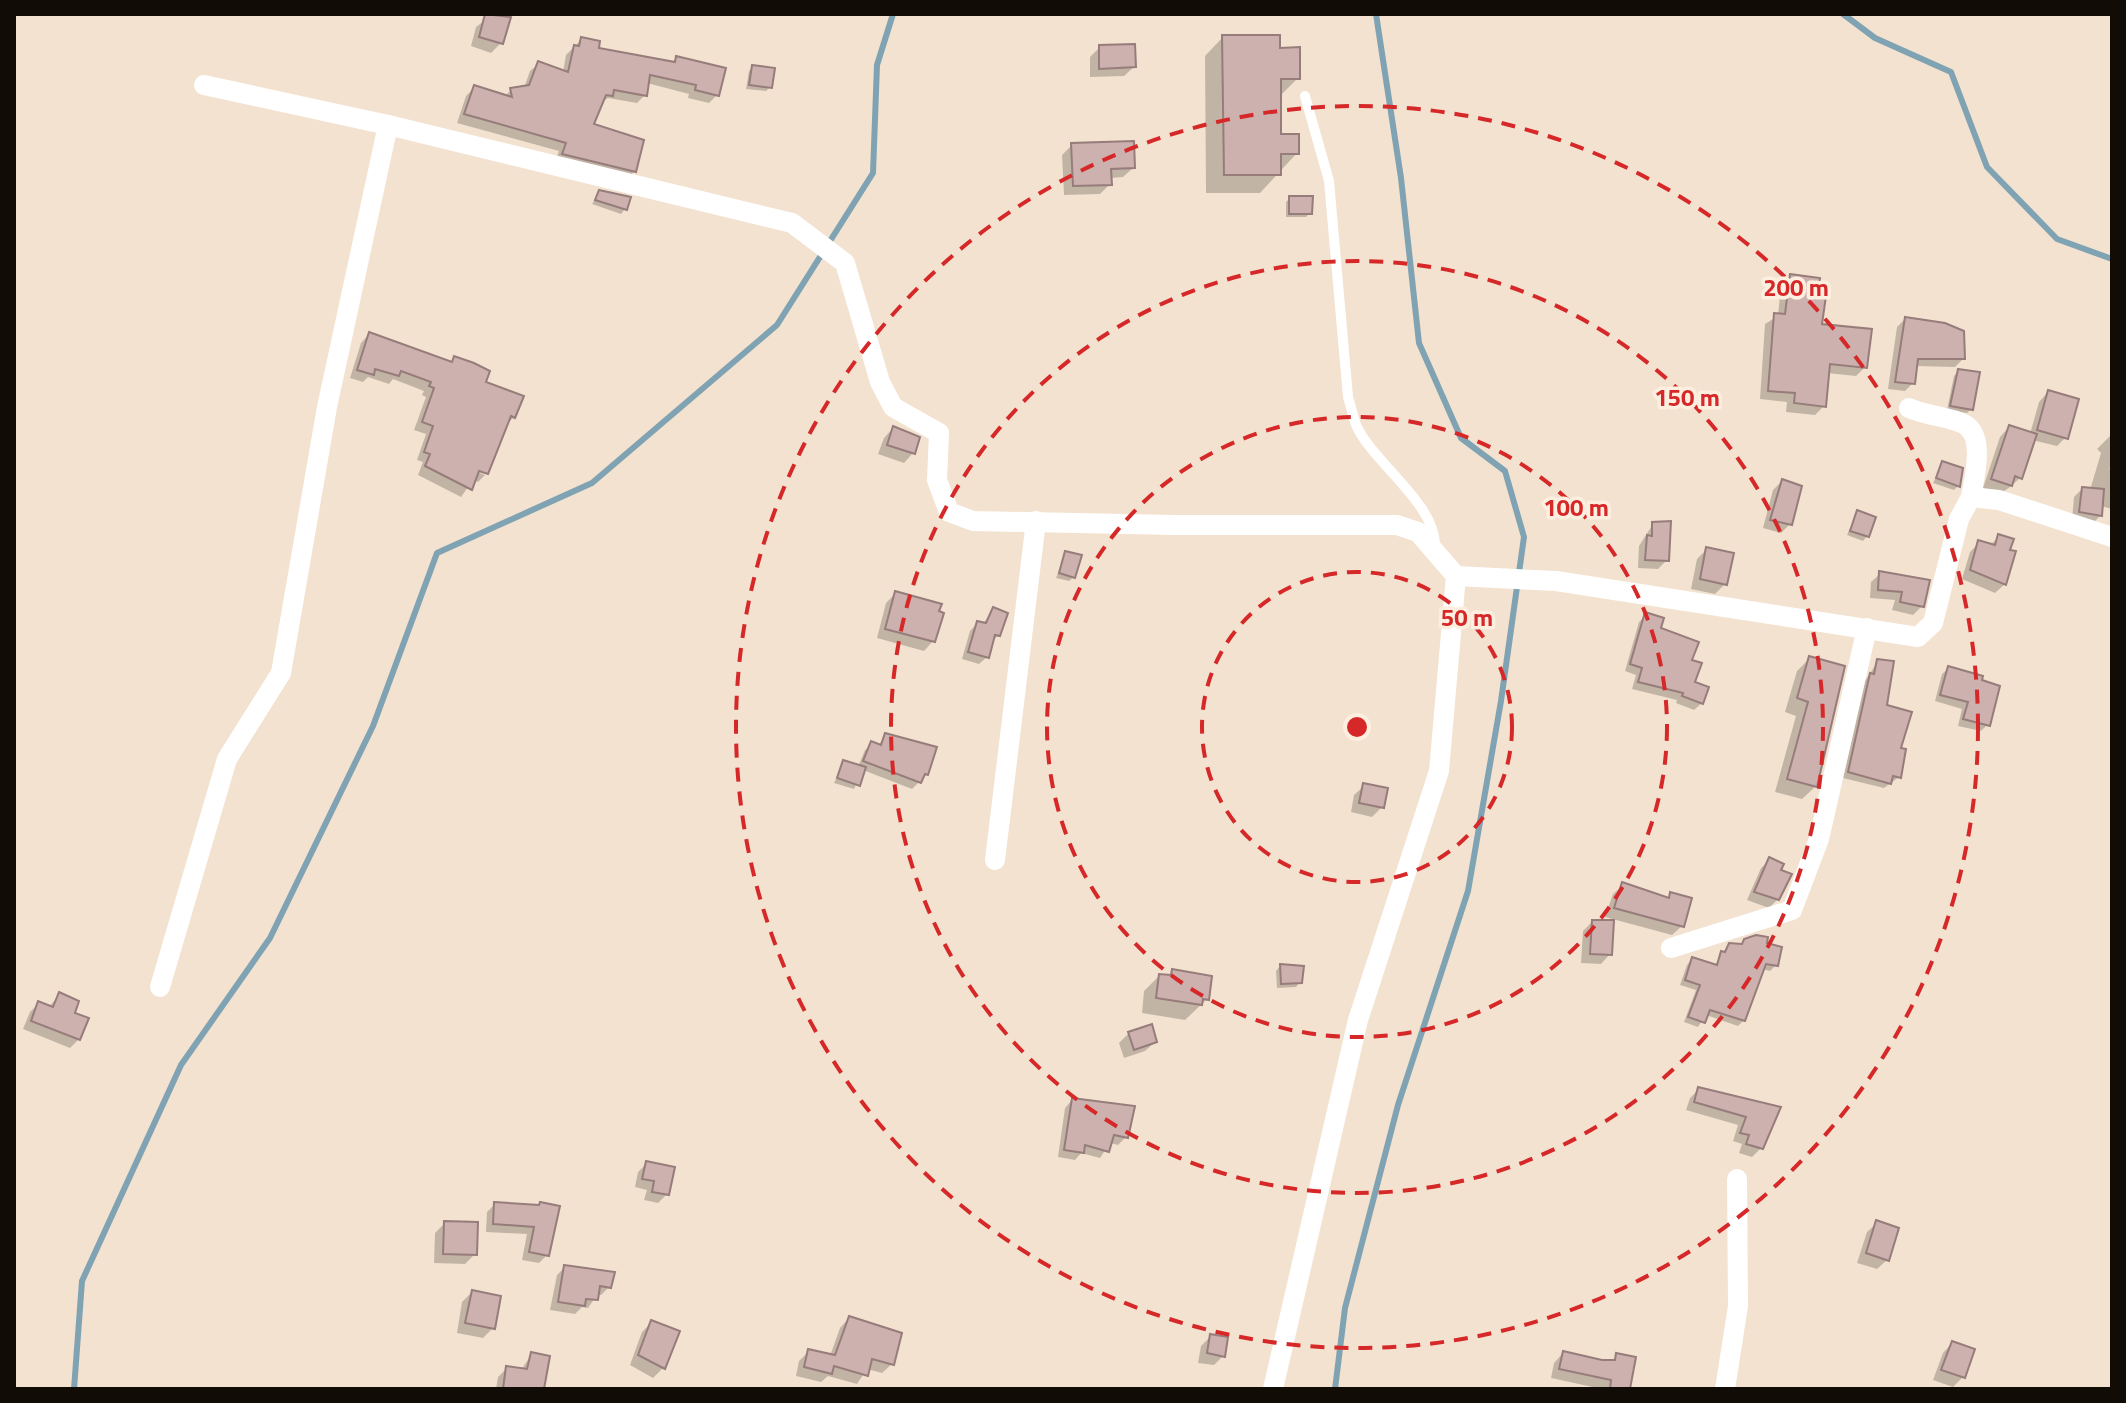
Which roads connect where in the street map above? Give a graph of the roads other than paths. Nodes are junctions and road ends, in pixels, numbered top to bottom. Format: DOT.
graph roads {
  1 [pos="204,85"];
  2 [pos="1305,96"];
  3 [pos="388,125"];
  4 [pos="1909,408"];
  5 [pos="1971,497"];
  6 [pos="1036,521"];
  7 [pos="2112,537"];
  8 [pos="1435,549"];
  9 [pos="1456,576"];
  10 [pos="1867,628"];
  11 [pos="995,860"];
  12 [pos="1671,948"];
  13 [pos="160,987"];
  14 [pos="1737,1179"];
  15 [pos="1273,1389"];
  16 [pos="1725,1389"];
  1 -- 3 [label="street"];
  2 -- 8 [label="lane"];
  3 -- 6 [label="street"];
  3 -- 13 [label="street"];
  4 -- 5 [label="street"];
  5 -- 7 [label="street"];
  5 -- 10 [label="street"];
  6 -- 8 [label="street"];
  6 -- 11 [label="street"];
  8 -- 9 [label="street"];
  9 -- 10 [label="street"];
  9 -- 15 [label="street"];
  10 -- 12 [label="street"];
  14 -- 16 [label="street"];
}
